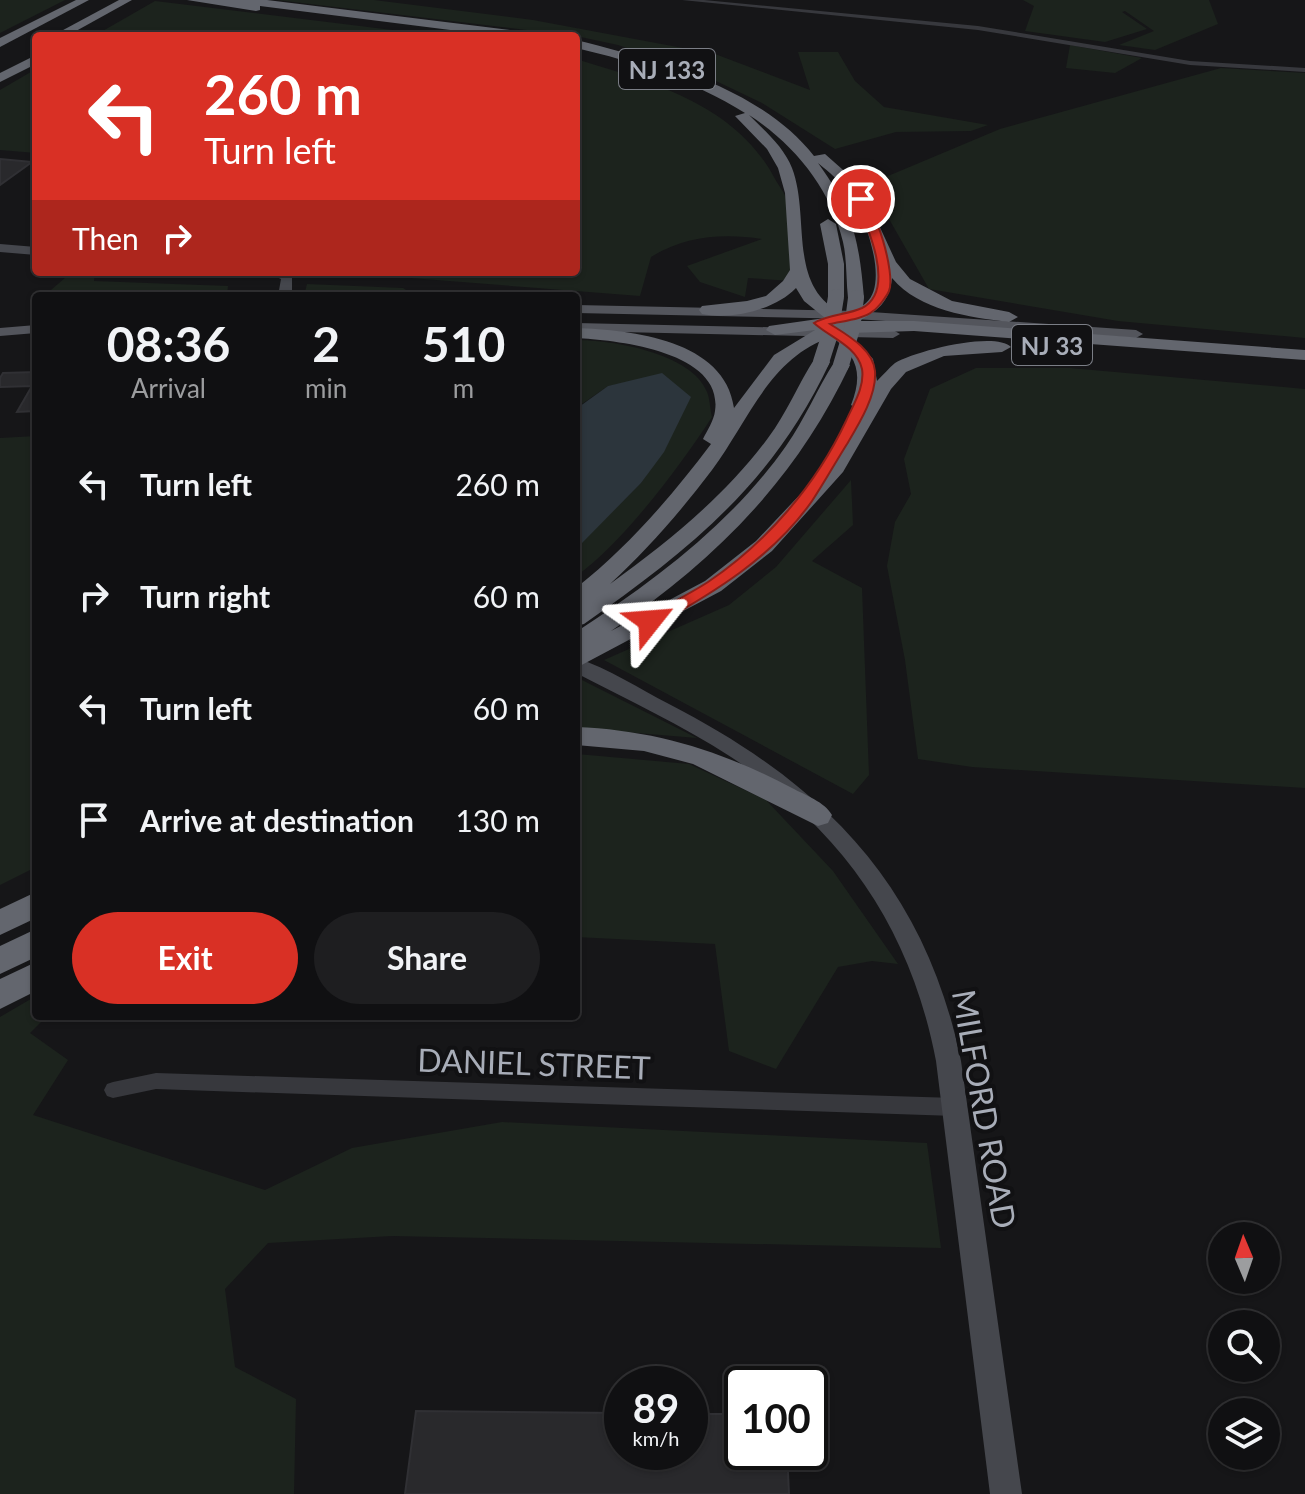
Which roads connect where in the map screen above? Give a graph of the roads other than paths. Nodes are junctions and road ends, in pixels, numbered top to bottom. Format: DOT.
graph roads {
  1 [pos="84,0"];
  2 [pos="107,0"];
  3 [pos="192,0"];
  4 [pos="241,0"];
  5 [pos="685,0"];
  6 [pos="133,2"];
  7 [pos="44,32"];
  8 [pos="67,32"];
  9 [pos="85,32"];
  10 [pos="444,32"];
  11 [pos="494,32"];
  12 [pos="32,38"];
  13 [pos="0,43"];
  14 [pos="580,45"];
  15 [pos="32,50"];
  16 [pos="580,53"];
  17 [pos="0,55"];
  18 [pos="32,61"];
  19 [pos="0,66"];
  20 [pos="1305,70"];
  21 [pos="0,78"];
  22 [pos="747,112"];
  23 [pos="875,231"];
  24 [pos="0,248"];
  25 [pos="32,251"];
  26 [pos="797,271"];
  27 [pos="580,309"];
  28 [pos="708,310"];
  29 [pos="785,313"];
  30 [pos="838,321"];
  31 [pos="32,329"];
  32 [pos="580,330"];
  33 [pos="775,330"];
  34 [pos="580,331"];
  35 [pos="0,332"];
  36 [pos="1136,334"];
  37 [pos="32,336"];
  38 [pos="1305,352"];
  39 [pos="1211,359"];
  40 [pos="831,363"];
  41 [pos="1305,367"];
  42 [pos="804,501"];
  43 [pos="647,534"];
  44 [pos="580,597"];
  45 [pos="580,615"];
  46 [pos="580,640"];
  47 [pos="580,660"];
  48 [pos="580,665"];
  49 [pos="580,736"];
  50 [pos="818,815"];
  51 [pos="32,906"];
  52 [pos="0,923"];
  53 [pos="32,944"];
  54 [pos="0,961"];
  55 [pos="32,977"];
  56 [pos="0,995"];
  57 [pos="113,1090"];
  58 [pos="955,1107"];
  59 [pos="1006,1494"];
  1 -- 13 [label="highway"];
  2 -- 7 [label="highway"];
  3 -- 10 [label="highway"];
  4 -- 11 [label="highway"];
  5 -- 20 [label="street"];
  6 -- 8 [label="highway"];
  6 -- 9 [label="highway"];
  12 -- 17 [label="highway"];
  14 -- 22 [label="highway, NJ 133"];
  15 -- 19 [label="highway"];
  16 -- 22 [label="highway, NJ 133"];
  18 -- 21 [label="highway"];
  22 -- 23 [label="highway"];
  22 -- 26 [label="highway"];
  22 -- 30 [label="highway, NJ 133"];
  22 -- 40 [label="highway, NJ 133, bridge"];
  23 -- 30 [label="highway"];
  23 -- 36 [label="highway"];
  24 -- 25 [label="street"];
  26 -- 28 [label="highway"];
  26 -- 30 [label="highway"];
  27 -- 28 [label="main road"];
  28 -- 29 [label="main road"];
  29 -- 30 [label="highway"];
  30 -- 33 [label="highway"];
  30 -- 36 [label="main road, NJ 33"];
  30 -- 38 [label="highway"];
  30 -- 39 [label="highway, NJ 33"];
  30 -- 40 [label="highway, NJ 133, bridge"];
  30 -- 42 [label="highway"];
  30 -- 43 [label="highway"];
  31 -- 35 [label="main road"];
  32 -- 33 [label="main road"];
  34 -- 43 [label="highway"];
  35 -- 37 [label="main road"];
  36 -- 38 [label="highway, NJ 33"];
  39 -- 41 [label="highway, NJ 33"];
  39 -- 42 [label="highway"];
  40 -- 45 [label="highway, NJ 133"];
  40 -- 46 [label="highway, NJ 133"];
  42 -- 47 [label="highway"];
  43 -- 44 [label="highway"];
  48 -- 50 [label="street, MILFORD ROAD"];
  49 -- 50 [label="highway"];
  50 -- 58 [label="street, MILFORD ROAD"];
  51 -- 52 [label="highway"];
  53 -- 54 [label="highway"];
  55 -- 56 [label="highway"];
  57 -- 58 [label="street, DANIEL STREET"];
  58 -- 59 [label="street, MILFORD ROAD"];
}
